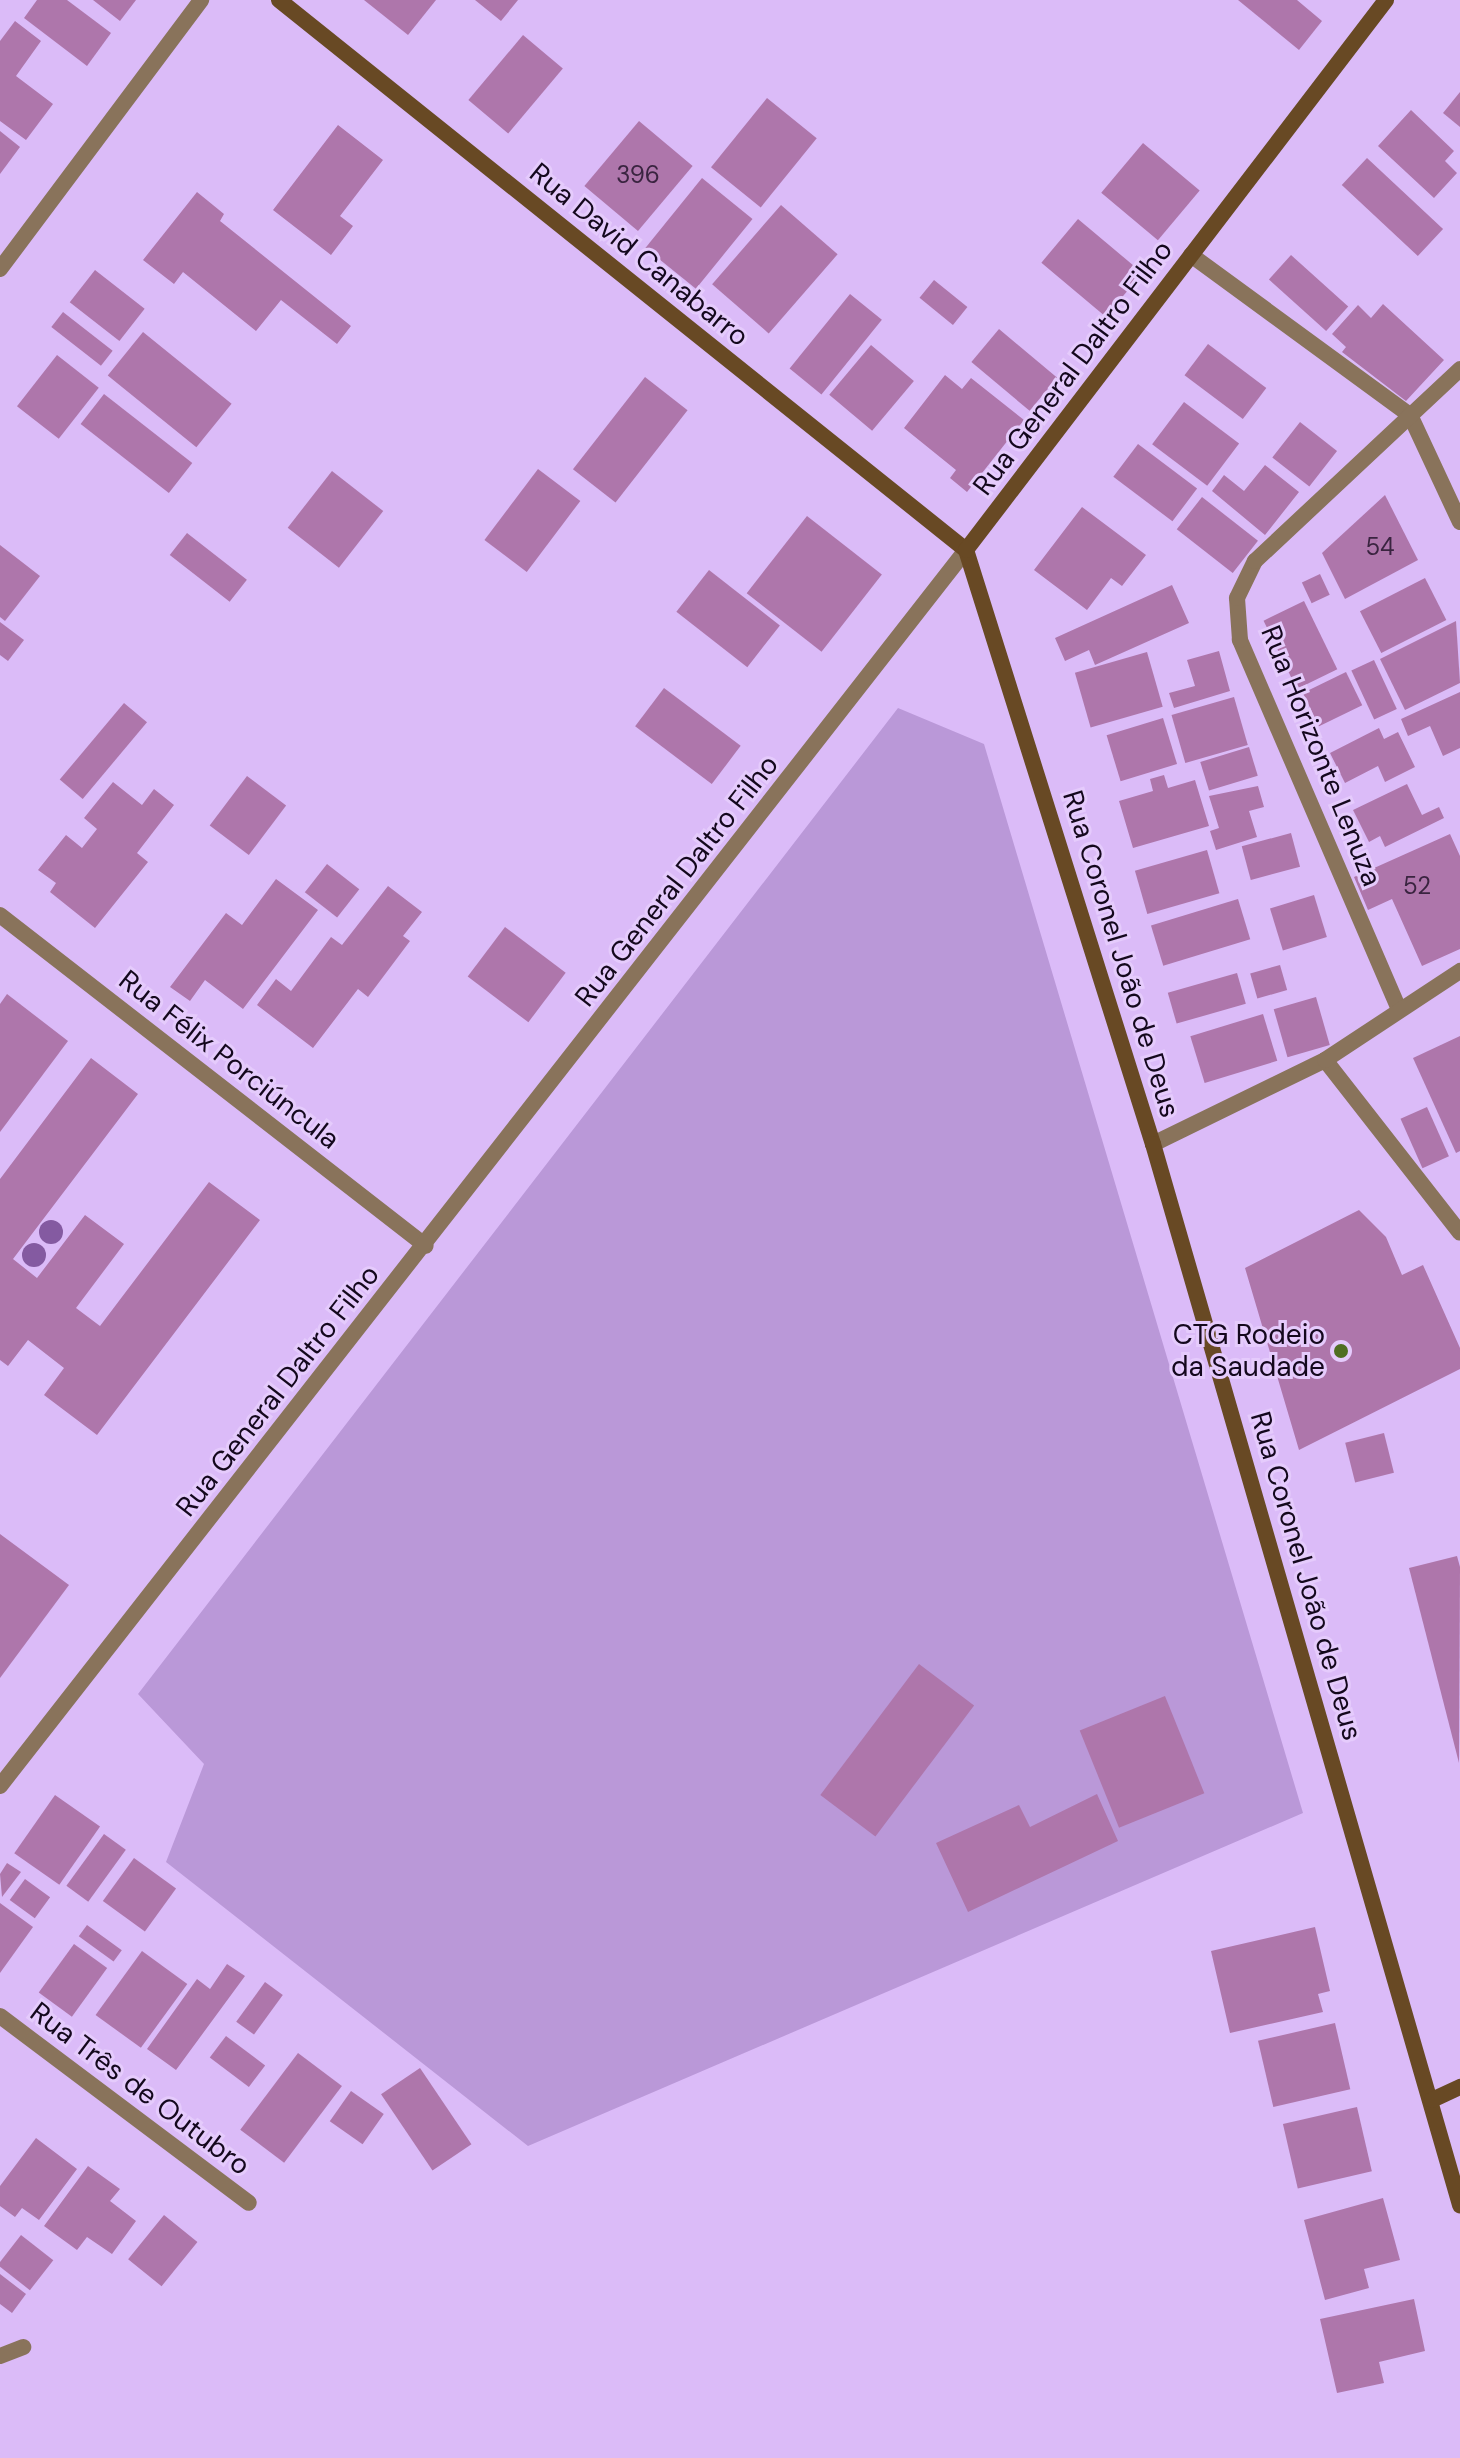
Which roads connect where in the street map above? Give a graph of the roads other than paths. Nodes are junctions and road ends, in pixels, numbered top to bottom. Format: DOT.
graph roads {
  1 [pos="201,0"];
  2 [pos="279,0"];
  3 [pos="1386,0"];
  4 [pos="1191,255"];
  5 [pos="0,269"];
  6 [pos="1460,369"];
  7 [pos="1410,415"];
  8 [pos="1460,522"];
  9 [pos="966,550"];
  10 [pos="0,915"];
  11 [pos="1460,971"];
  12 [pos="1398,1007"];
  13 [pos="1325,1060"];
  14 [pos="1153,1144"];
  15 [pos="1460,1233"];
  16 [pos="426,1246"];
  17 [pos="0,1786"];
  18 [pos="0,2016"];
  19 [pos="1460,2087"];
  20 [pos="1432,2100"];
  21 [pos="249,2203"];
  22 [pos="1460,2205"];
  23 [pos="23,2347"];
  24 [pos="0,2356"];
  1 -- 5 [label="street"];
  2 -- 9 [label="street, Rua David Canabarro"];
  3 -- 4 [label="street, Rua General Daltro Filho"];
  4 -- 7 [label="street"];
  4 -- 9 [label="street, Rua General Daltro Filho"];
  6 -- 7 [label="street, Rua Horizonte Lenuza"];
  7 -- 8 [label="street"];
  7 -- 12 [label="street, Rua Horizonte Lenuza"];
  9 -- 14 [label="street, Rua Coronel João de Deus"];
  9 -- 16 [label="street, Rua General Daltro Filho"];
  10 -- 16 [label="street, Rua Félix Porciúncula"];
  11 -- 12 [label="street"];
  12 -- 13 [label="street"];
  13 -- 14 [label="street"];
  13 -- 15 [label="street"];
  14 -- 20 [label="street, Rua Coronel João de Deus"];
  16 -- 17 [label="street, Rua General Daltro Filho"];
  18 -- 21 [label="street, Rua Três de Outubro"];
  19 -- 20 [label="street"];
  20 -- 22 [label="street, Rua Coronel João de Deus"];
  23 -- 24 [label="street"];
}
